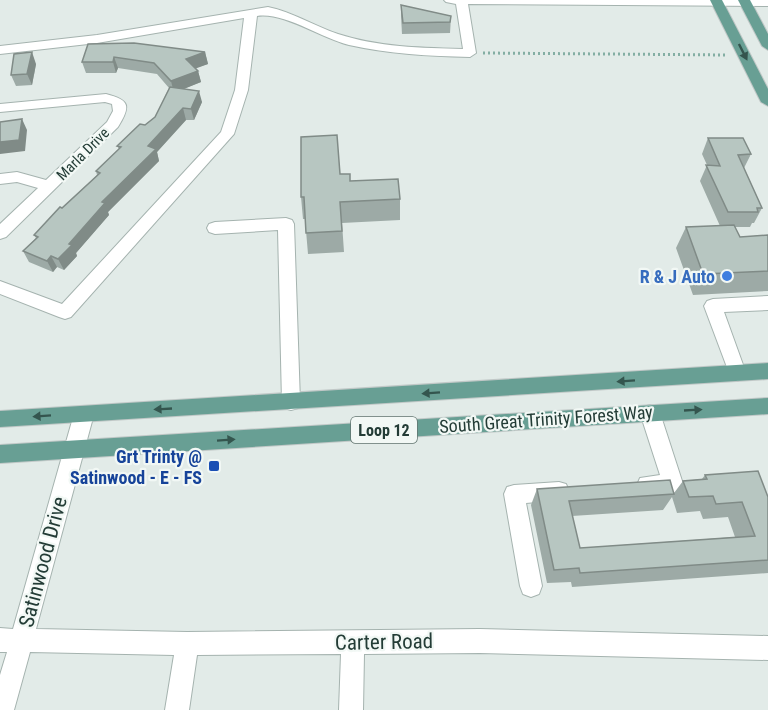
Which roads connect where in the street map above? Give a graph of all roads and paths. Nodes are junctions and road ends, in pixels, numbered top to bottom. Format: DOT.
graph roads {
  1 [pos="448,0"];
  2 [pos="461,0"];
  3 [pos="716,1"];
  4 [pos="744,1"];
  5 [pos="768,2"];
  6 [pos="251,13"];
  7 [pos="768,46"];
  8 [pos="0,50"];
  9 [pos="470,53"];
  10 [pos="744,55"];
  11 [pos="768,102"];
  12 [pos="0,108"];
  13 [pos="0,179"];
  14 [pos="50,186"];
  15 [pos="215,228"];
  16 [pos="0,233"];
  17 [pos="0,286"];
  18 [pos="768,303"];
  19 [pos="768,371"];
  20 [pos="737,373"];
  21 [pos="291,402"];
  22 [pos="768,406"];
  23 [pos="650,413"];
  24 [pos="84,414"];
  25 [pos="0,419"];
  26 [pos="74,450"];
  27 [pos="0,454"];
  28 [pos="627,487"];
  29 [pos="582,490"];
  30 [pos="531,586"];
  31 [pos="11,640"];
  32 [pos="353,642"];
  33 [pos="187,644"];
  34 [pos="768,648"];
  35 [pos="2,710"];
  36 [pos="177,710"];
  37 [pos="351,710"];
  1 -- 2 [label="street"];
  2 -- 3 [label="street"];
  2 -- 9 [label="street"];
  3 -- 4 [label="street"];
  3 -- 10 [label="main road, one-way"];
  4 -- 5 [label="street"];
  4 -- 7 [label="main road"];
  6 -- 8 [label="street"];
  6 -- 9 [label="street"];
  6 -- 17 [label="street"];
  9 -- 10 [label="path"];
  10 -- 11 [label="main road"];
  12 -- 14 [label="street, Marla Drive"];
  13 -- 14 [label="street"];
  14 -- 16 [label="street, Marla Drive"];
  15 -- 21 [label="street"];
  18 -- 20 [label="street"];
  19 -- 20 [label="main road, South Great Trinity Forest Way / Loop 12"];
  20 -- 21 [label="main road, South Great Trinity Forest Way / Loop 12, one-way"];
  21 -- 24 [label="main road, South Great Trinity Forest Way / Loop 12, one-way"];
  23 -- 22 [label="main road, South Great Trinity Forest Way / Loop 12, one-way"];
  26 -- 23 [label="main road, South Great Trinity Forest Way / Loop 12, one-way"];
  23 -- 28 [label="street"];
  24 -- 25 [label="main road, South Great Trinity Forest Way / Loop 12, one-way"];
  24 -- 26 [label="street, Satinwood Drive"];
  26 -- 27 [label="main road, South Great Trinity Forest Way / Loop 12"];
  26 -- 31 [label="street, Satinwood Drive"];
  29 -- 30 [label="street"];
  31 -- 33 [label="street, Carter Road"];
  31 -- 35 [label="street, Satinwood Drive"];
  32 -- 33 [label="street, Carter Road"];
  32 -- 34 [label="street, Carter Road"];
  32 -- 37 [label="street"];
  33 -- 36 [label="street"];
}
